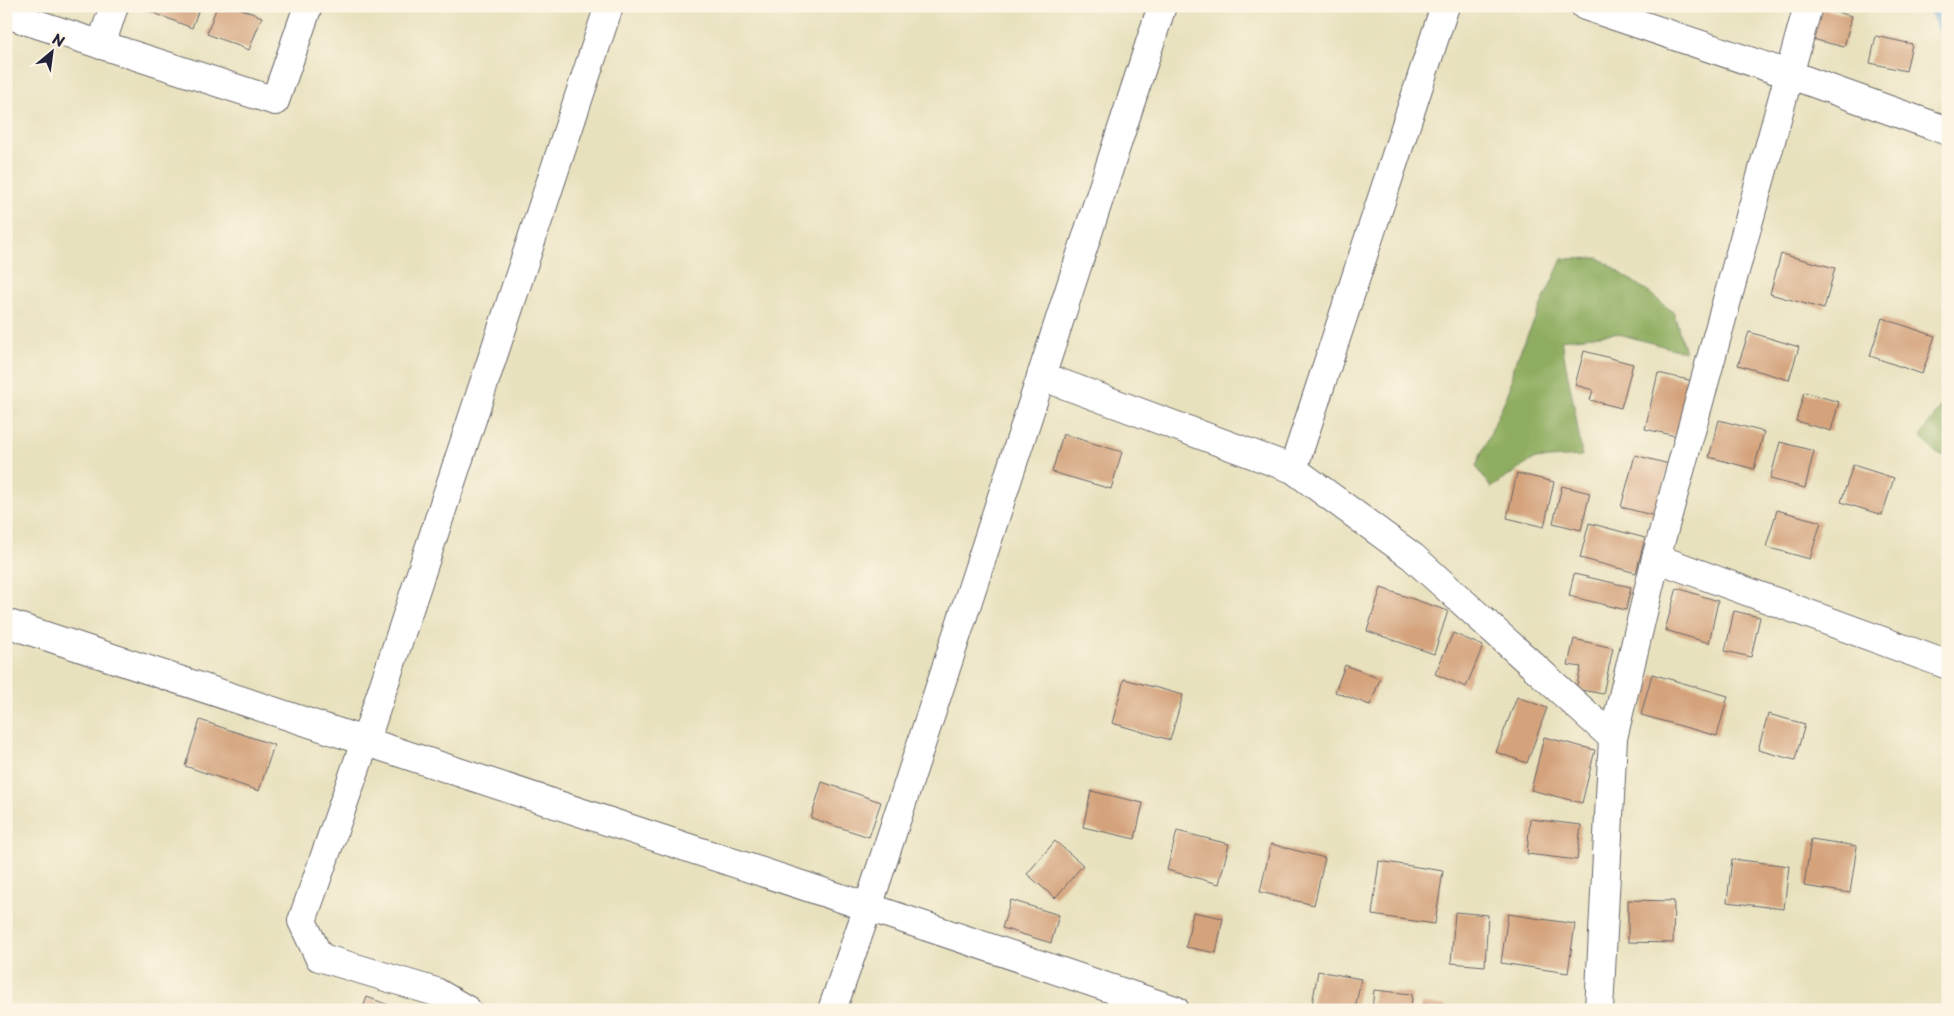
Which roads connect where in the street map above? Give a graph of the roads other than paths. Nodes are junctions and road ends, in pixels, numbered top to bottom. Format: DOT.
graph roads {
  1 [pos="114,6"];
  2 [pos="308,6"];
  3 [pos="609,6"];
  4 [pos="1162,6"];
  5 [pos="1445,6"];
  6 [pos="1585,6"];
  7 [pos="1808,6"];
  8 [pos="6,14"];
  9 [pos="101,45"];
  10 [pos="1791,75"];
  11 [pos="1948,131"];
  12 [pos="1041,376"];
  13 [pos="1293,469"];
  14 [pos="1656,558"];
  15 [pos="6,623"];
  16 [pos="1948,665"];
  17 [pos="1613,738"];
  18 [pos="365,742"];
  19 [pos="868,907"];
  20 [pos="467,1010"];
  21 [pos="832,1010"];
  22 [pos="1175,1010"];
  23 [pos="1599,1010"];
  1 -- 9 [label="street"];
  2 -- 9 [label="street"];
  3 -- 18 [label="street"];
  4 -- 12 [label="street"];
  5 -- 13 [label="street"];
  6 -- 10 [label="street"];
  7 -- 10 [label="street"];
  8 -- 9 [label="street"];
  10 -- 11 [label="street"];
  10 -- 14 [label="street"];
  12 -- 13 [label="street"];
  12 -- 19 [label="street"];
  13 -- 17 [label="street"];
  14 -- 16 [label="street"];
  14 -- 17 [label="street"];
  15 -- 18 [label="street"];
  17 -- 23 [label="street"];
  18 -- 19 [label="street"];
  18 -- 20 [label="street"];
  19 -- 21 [label="street"];
  19 -- 22 [label="street"];
}
